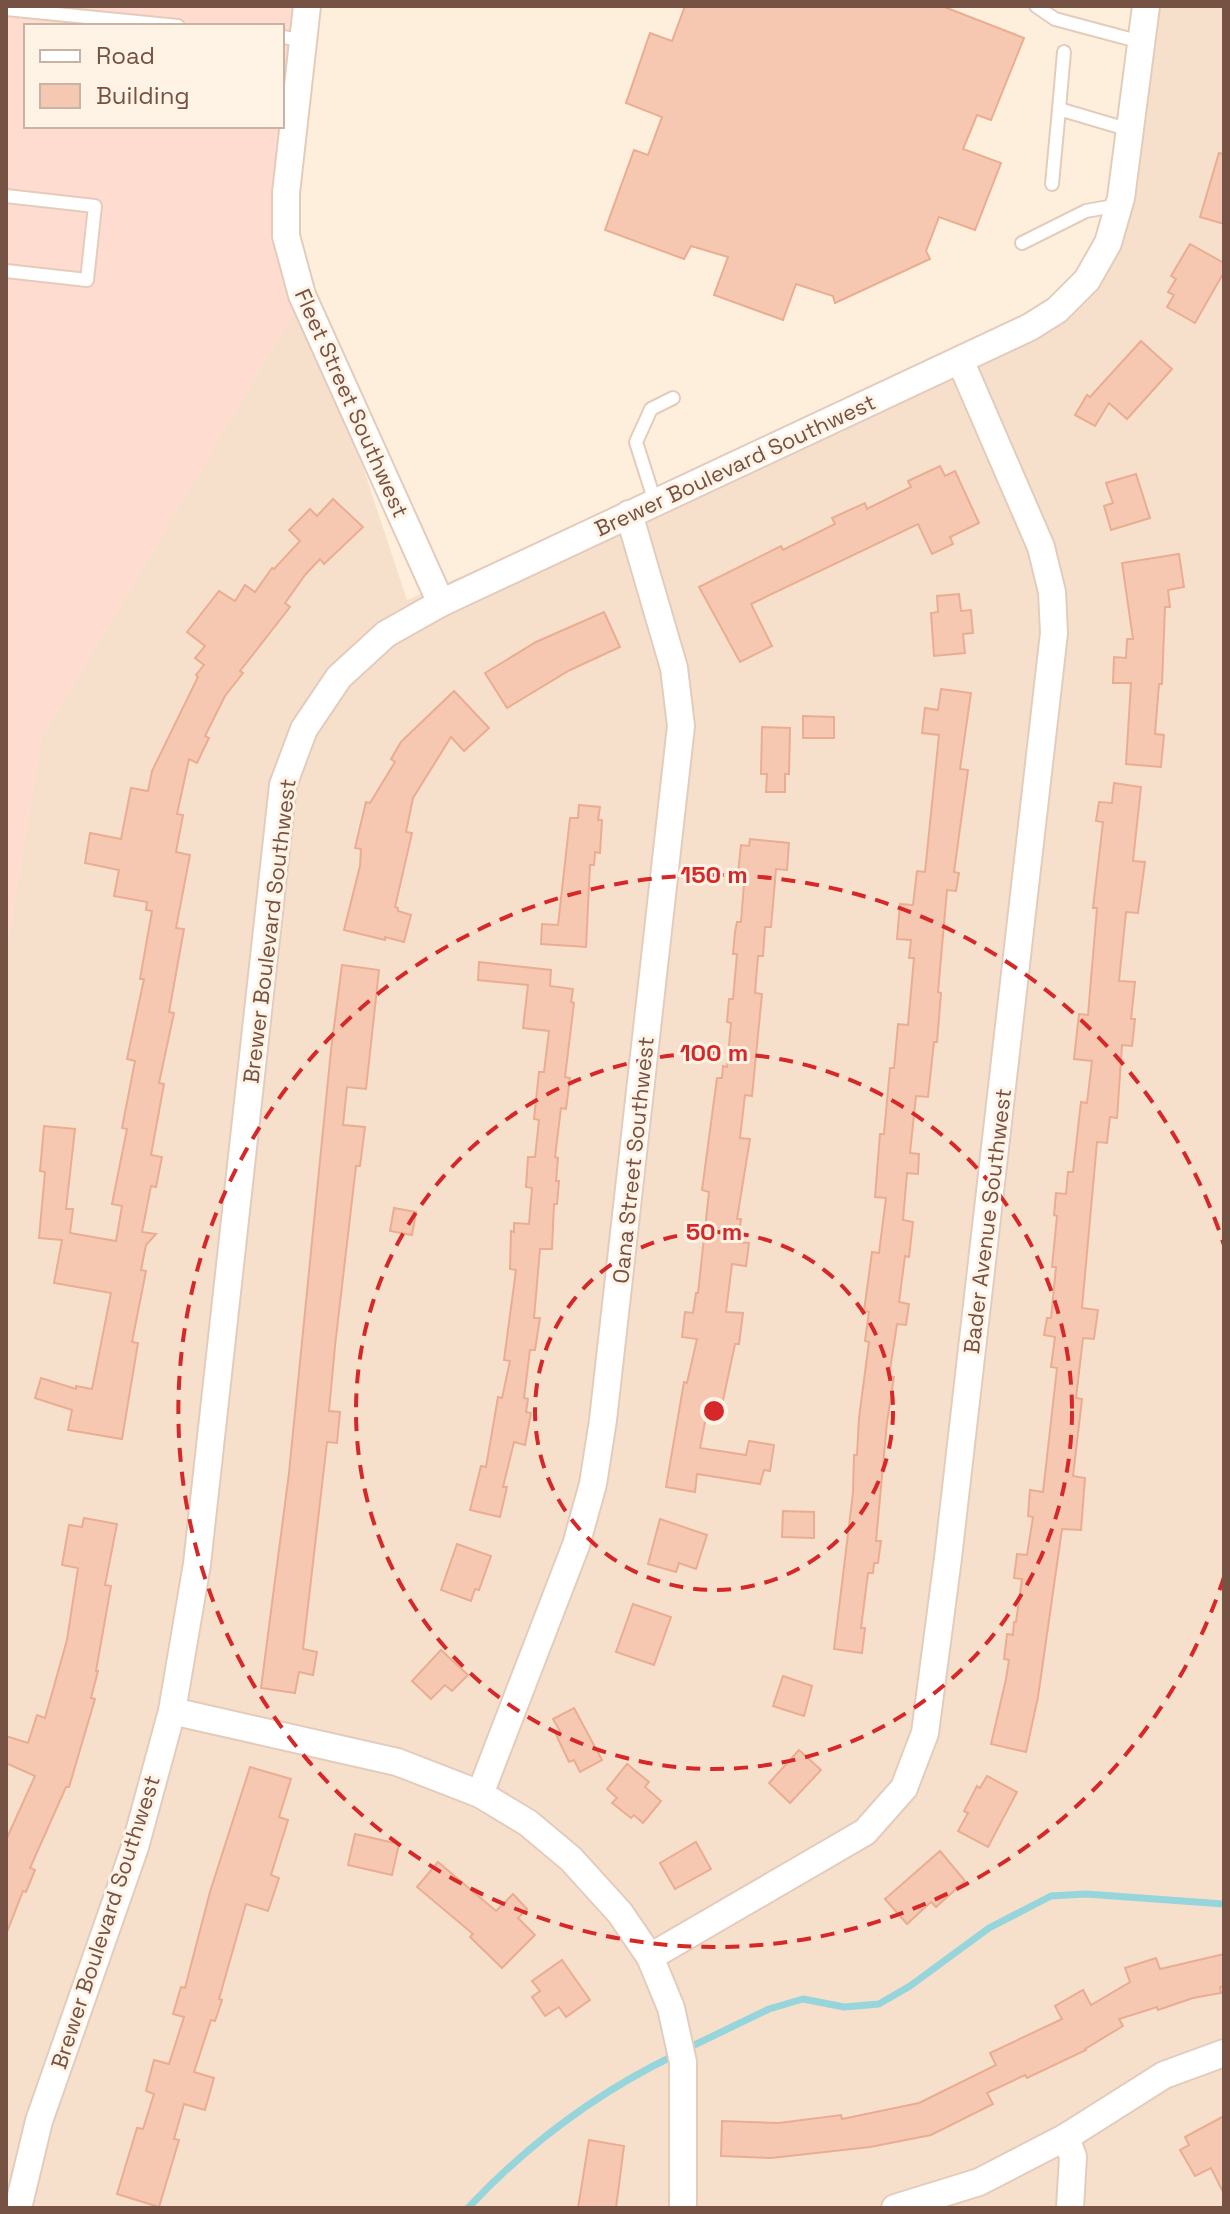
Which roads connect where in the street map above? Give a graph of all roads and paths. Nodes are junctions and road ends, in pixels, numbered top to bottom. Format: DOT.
graph roads {
  1 [pos="307,6"];
  2 [pos="1036,6"];
  3 [pos="1146,6"];
  4 [pos="6,9"];
  5 [pos="158,24"];
  6 [pos="292,38"];
  7 [pos="1141,42"];
  8 [pos="1064,52"];
  9 [pos="1059,109"];
  10 [pos="1130,130"];
  11 [pos="1052,184"];
  12 [pos="6,196"];
  13 [pos="1119,205"];
  14 [pos="1022,243"];
  15 [pos="6,271"];
  16 [pos="960,360"];
  17 [pos="673,398"];
  18 [pos="655,502"];
  19 [pos="629,514"];
  20 [pos="441,603"];
  21 [pos="172,1711"];
  22 [pos="480,1794"];
  23 [pos="650,1957"];
  24 [pos="1224,2053"];
  25 [pos="1066,2137"];
  26 [pos="18,2208"];
  27 [pos="683,2208"];
  28 [pos="895,2208"];
  29 [pos="1070,2208"];
  1 -- 6 [label="street, Fleet Street Southwest"];
  2 -- 7 [label="lane"];
  3 -- 7 [label="street, Brewer Boulevard Southwest"];
  4 -- 5 [label="lane"];
  6 -- 20 [label="street, Fleet Street Southwest"];
  7 -- 10 [label="street, Brewer Boulevard Southwest"];
  8 -- 9 [label="lane"];
  9 -- 10 [label="lane"];
  9 -- 11 [label="lane"];
  10 -- 13 [label="street, Brewer Boulevard Southwest"];
  12 -- 15 [label="lane"];
  13 -- 14 [label="lane"];
  13 -- 16 [label="street, Brewer Boulevard Southwest"];
  16 -- 18 [label="street, Brewer Boulevard Southwest"];
  16 -- 23 [label="street, Bader Avenue Southwest"];
  17 -- 18 [label="lane"];
  18 -- 19 [label="street, Brewer Boulevard Southwest"];
  19 -- 20 [label="street, Brewer Boulevard Southwest"];
  19 -- 22 [label="street, Oana Street Southwest"];
  20 -- 21 [label="street, Brewer Boulevard Southwest"];
  21 -- 22 [label="street"];
  21 -- 26 [label="street, Brewer Boulevard Southwest"];
  22 -- 23 [label="street"];
  23 -- 27 [label="street"];
  24 -- 25 [label="street"];
  25 -- 28 [label="street"];
  25 -- 29 [label="street"];
}
